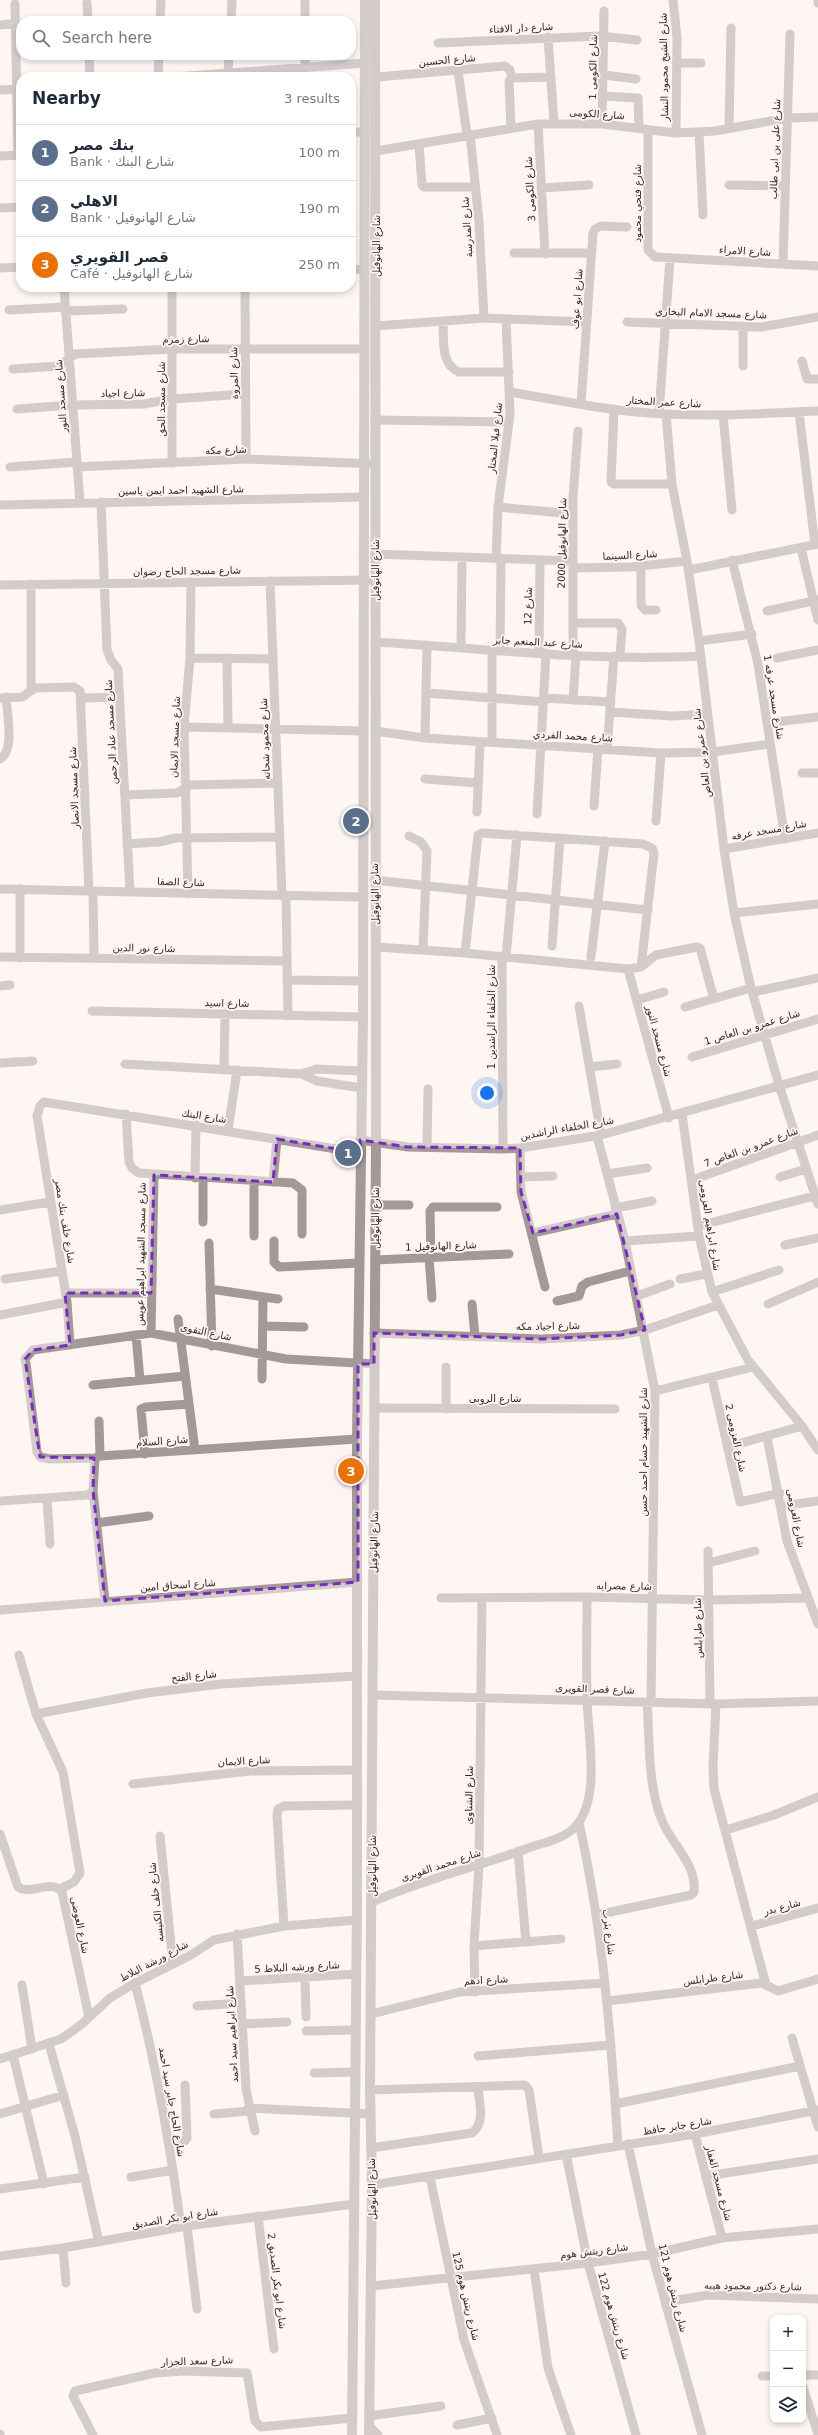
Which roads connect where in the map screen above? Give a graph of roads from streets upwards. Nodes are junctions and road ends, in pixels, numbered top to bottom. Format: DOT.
graph roads {
  1 [pos="161,0"];
  2 [pos="232,0"];
  3 [pos="305,0"];
  4 [pos="365,0"];
  5 [pos="375,0"];
  6 [pos="673,0"];
  7 [pos="818,0"];
  8 [pos="87,3"];
  9 [pos="818,3"];
  10 [pos="15,4"];
  11 [pos="604,11"];
  12 [pos="88,16"];
  13 [pos="160,16"];
  14 [pos="231,16"];
  15 [pos="305,16"];
  16 [pos="16,23"];
  17 [pos="0,25"];
  18 [pos="731,28"];
  19 [pos="790,34"];
  20 [pos="548,37"];
  21 [pos="604,37"];
  22 [pos="636,40"];
  23 [pos="438,43"];
  24 [pos="18,60"];
  25 [pos="89,60"];
  26 [pos="159,60"];
  27 [pos="229,60"];
  28 [pos="305,60"];
  29 [pos="365,63"];
  30 [pos="676,63"];
  31 [pos="701,64"];
  32 [pos="305,67"];
  33 [pos="458,71"];
  34 [pos="18,72"];
  35 [pos="90,72"];
  36 [pos="158,72"];
  37 [pos="228,72"];
  38 [pos="241,72"];
  39 [pos="604,76"];
  40 [pos="377,77"];
  41 [pos="551,77"];
  42 [pos="512,78"];
  43 [pos="636,79"];
  44 [pos="16,89"];
  45 [pos="0,90"];
  46 [pos="603,96"];
  47 [pos="818,117"];
  48 [pos="787,118"];
  49 [pos="554,123"];
  50 [pos="538,124"];
  51 [pos="602,124"];
  52 [pos="511,128"];
  53 [pos="729,128"];
  54 [pos="643,129"];
  55 [pos="356,132"];
  56 [pos="365,132"];
  57 [pos="698,132"];
  58 [pos="676,133"];
  59 [pos="469,135"];
  60 [pos="419,144"];
  61 [pos="376,151"];
  62 [pos="16,155"];
  63 [pos="0,156"];
  64 [pos="588,185"];
  65 [pos="729,185"];
  66 [pos="475,186"];
  67 [pos="785,186"];
  68 [pos="541,188"];
  69 [pos="16,207"];
  70 [pos="0,208"];
  71 [pos="703,215"];
  72 [pos="627,227"];
  73 [pos="514,253"];
  74 [pos="545,254"];
  75 [pos="591,254"];
  76 [pos="670,258"];
  77 [pos="783,264"];
  78 [pos="818,266"];
  79 [pos="16,267"];
  80 [pos="0,268"];
  81 [pos="356,270"];
  82 [pos="364,270"];
  83 [pos="64,292"];
  84 [pos="172,292"];
  85 [pos="245,292"];
  86 [pos="65,309"];
  87 [pos="123,309"];
  88 [pos="9,310"];
  89 [pos="818,317"];
  90 [pos="484,318"];
  91 [pos="506,320"];
  92 [pos="442,321"];
  93 [pos="586,322"];
  94 [pos="627,322"];
  95 [pos="666,324"];
  96 [pos="376,326"];
  97 [pos="743,327"];
  98 [pos="364,348"];
  99 [pos="172,349"];
  100 [pos="245,349"];
  101 [pos="69,357"];
  102 [pos="802,361"];
  103 [pos="743,366"];
  104 [pos="13,369"];
  105 [pos="509,372"];
  106 [pos="818,379"];
  107 [pos="510,392"];
  108 [pos="245,394"];
  109 [pos="172,399"];
  110 [pos="581,404"];
  111 [pos="72,405"];
  112 [pos="17,409"];
  113 [pos="614,409"];
  114 [pos="818,411"];
  115 [pos="799,412"];
  116 [pos="662,414"];
  117 [pos="723,415"];
  118 [pos="376,420"];
  119 [pos="509,422"];
  120 [pos="578,431"];
  121 [pos="246,459"];
  122 [pos="172,463"];
  123 [pos="363,463"];
  124 [pos="77,464"];
  125 [pos="375,464"];
  126 [pos="10,467"];
  127 [pos="672,484"];
  128 [pos="363,497"];
  129 [pos="101,502"];
  130 [pos="80,503"];
  131 [pos="0,505"];
  132 [pos="498,507"];
  133 [pos="732,510"];
  134 [pos="573,514"];
  135 [pos="817,544"];
  136 [pos="801,548"];
  137 [pos="375,554"];
  138 [pos="462,558"];
  139 [pos="499,559"];
  140 [pos="540,560"];
  141 [pos="732,560"];
  142 [pos="573,565"];
  143 [pos="641,566"];
  144 [pos="688,566"];
  145 [pos="362,580"];
  146 [pos="375,580"];
  147 [pos="270,581"];
  148 [pos="191,582"];
  149 [pos="104,583"];
  150 [pos="31,584"];
  151 [pos="0,585"];
  152 [pos="816,600"];
  153 [pos="656,610"];
  154 [pos="767,611"];
  155 [pos="818,620"];
  156 [pos="573,623"];
  157 [pos="752,634"];
  158 [pos="699,641"];
  159 [pos="375,642"];
  160 [pos="427,645"];
  161 [pos="461,648"];
  162 [pos="496,650"];
  163 [pos="818,650"];
  164 [pos="542,653"];
  165 [pos="575,655"];
  166 [pos="617,656"];
  167 [pos="700,656"];
  168 [pos="190,658"];
  169 [pos="227,658"];
  170 [pos="273,658"];
  171 [pos="777,658"];
  172 [pos="31,690"];
  173 [pos="426,693"];
  174 [pos="120,697"];
  175 [pos="3,698"];
  176 [pos="82,698"];
  177 [pos="492,698"];
  178 [pos="544,700"];
  179 [pos="574,700"];
  180 [pos="611,702"];
  181 [pos="610,712"];
  182 [pos="708,714"];
  183 [pos="818,717"];
  184 [pos="767,723"];
  185 [pos="184,727"];
  186 [pos="228,728"];
  187 [pos="276,729"];
  188 [pos="362,731"];
  189 [pos="374,731"];
  190 [pos="426,738"];
  191 [pos="480,742"];
  192 [pos="492,742"];
  193 [pos="770,744"];
  194 [pos="542,746"];
  195 [pos="603,748"];
  196 [pos="713,752"];
  197 [pos="660,753"];
  198 [pos="0,759"];
  199 [pos="802,773"];
  200 [pos="818,773"];
  201 [pos="425,779"];
  202 [pos="278,783"];
  203 [pos="478,783"];
  204 [pos="184,788"];
  205 [pos="125,795"];
  206 [pos="594,806"];
  207 [pos="477,812"];
  208 [pos="537,814"];
  209 [pos="656,822"];
  210 [pos="818,833"];
  211 [pos="517,835"];
  212 [pos="409,836"];
  213 [pos="280,837"];
  214 [pos="186,838"];
  215 [pos="560,838"];
  216 [pos="785,839"];
  217 [pos="605,842"];
  218 [pos="128,844"];
  219 [pos="724,849"];
  220 [pos="374,880"];
  221 [pos="425,886"];
  222 [pos="0,889"];
  223 [pos="20,889"];
  224 [pos="91,891"];
  225 [pos="471,891"];
  226 [pos="130,892"];
  227 [pos="188,894"];
  228 [pos="512,894"];
  229 [pos="284,896"];
  230 [pos="361,897"];
  231 [pos="556,898"];
  232 [pos="598,903"];
  233 [pos="818,904"];
  234 [pos="648,910"];
  235 [pos="734,913"];
  236 [pos="552,946"];
  237 [pos="376,947"];
  238 [pos="423,949"];
  239 [pos="465,953"];
  240 [pos="0,957"];
  241 [pos="504,957"];
  242 [pos="591,957"];
  243 [pos="20,958"];
  244 [pos="94,958"];
  245 [pos="287,960"];
  246 [pos="641,966"];
  247 [pos="628,969"];
  248 [pos="818,978"];
  249 [pos="287,980"];
  250 [pos="363,981"];
  251 [pos="10,985"];
  252 [pos="0,986"];
  253 [pos="752,990"];
  254 [pos="664,992"];
  255 [pos="714,999"];
  256 [pos="637,1000"];
  257 [pos="579,1006"];
  258 [pos="685,1007"];
  259 [pos="92,1011"];
  260 [pos="225,1014"];
  261 [pos="288,1016"];
  262 [pos="363,1017"];
  263 [pos="818,1019"];
  264 [pos="765,1035"];
  265 [pos="692,1057"];
  266 [pos="33,1061"];
  267 [pos="0,1063"];
  268 [pos="125,1064"];
  269 [pos="617,1064"];
  270 [pos="590,1067"];
  271 [pos="224,1070"];
  272 [pos="237,1070"];
  273 [pos="361,1070"];
  274 [pos="301,1074"];
  275 [pos="818,1075"];
  276 [pos="779,1085"];
  277 [pos="361,1088"];
  278 [pos="428,1089"];
  279 [pos="44,1102"];
  280 [pos="126,1114"];
  281 [pos="682,1114"];
  282 [pos="669,1118"];
  283 [pos="196,1125"];
  284 [pos="228,1131"];
  285 [pos="818,1135"];
  286 [pos="599,1136"];
  287 [pos="277,1138"];
  288 [pos="360,1140"];
  289 [pos="376,1142"];
  290 [pos="798,1142"];
  291 [pos="427,1147"];
  292 [pos="520,1148"];
  293 [pos="503,1149"];
  294 [pos="360,1153"];
  295 [pos="647,1168"];
  296 [pos="806,1169"];
  297 [pos="607,1174"];
  298 [pos="154,1175"];
  299 [pos="553,1176"];
  300 [pos="521,1177"];
  301 [pos="780,1177"];
  302 [pos="199,1178"];
  303 [pos="692,1180"];
  304 [pos="254,1181"];
  305 [pos="273,1182"];
  306 [pos="817,1198"];
  307 [pos="652,1201"];
  308 [pos="50,1202"];
  309 [pos="409,1205"];
  310 [pos="375,1206"];
  311 [pos="497,1207"];
  312 [pos="0,1210"];
  313 [pos="616,1211"];
  314 [pos="203,1222"];
  315 [pos="698,1226"];
  316 [pos="533,1233"];
  317 [pos="302,1234"];
  318 [pos="254,1236"];
  319 [pos="699,1236"];
  320 [pos="818,1238"];
  321 [pos="274,1241"];
  322 [pos="625,1241"];
  323 [pos="209,1243"];
  324 [pos="785,1244"];
  325 [pos="509,1254"];
  326 [pos="430,1257"];
  327 [pos="375,1260"];
  328 [pos="359,1263"];
  329 [pos="779,1270"];
  330 [pos="62,1271"];
  331 [pos="630,1271"];
  332 [pos="706,1274"];
  333 [pos="5,1279"];
  334 [pos="680,1279"];
  335 [pos="818,1282"];
  336 [pos="670,1284"];
  337 [pos="545,1287"];
  338 [pos="210,1289"];
  339 [pos="712,1292"];
  340 [pos="151,1293"];
  341 [pos="637,1296"];
  342 [pos="66,1297"];
  343 [pos="263,1297"];
  344 [pos="432,1298"];
  345 [pos="278,1299"];
  346 [pos="558,1301"];
  347 [pos="472,1304"];
  348 [pos="768,1304"];
  349 [pos="718,1305"];
  350 [pos="0,1315"];
  351 [pos="178,1319"];
  352 [pos="263,1326"];
  353 [pos="304,1326"];
  354 [pos="645,1330"];
  355 [pos="150,1333"];
  356 [pos="374,1333"];
  357 [pos="136,1335"];
  358 [pos="475,1336"];
  359 [pos="180,1338"];
  360 [pos="70,1345"];
  361 [pos="212,1346"];
  362 [pos="33,1350"];
  363 [pos="262,1354"];
  364 [pos="358,1364"];
  365 [pos="374,1364"];
  366 [pos="446,1367"];
  367 [pos="753,1367"];
  368 [pos="185,1376"];
  369 [pos="712,1378"];
  370 [pos="262,1379"];
  371 [pos="140,1380"];
  372 [pos="93,1385"];
  373 [pos="656,1390"];
  374 [pos="189,1404"];
  375 [pos="375,1408"];
  376 [pos="446,1409"];
  377 [pos="615,1409"];
  378 [pos="98,1421"];
  379 [pos="802,1426"];
  380 [pos="767,1437"];
  381 [pos="357,1439"];
  382 [pos="727,1448"];
  383 [pos="194,1450"];
  384 [pos="818,1450"];
  385 [pos="145,1454"];
  386 [pos="98,1457"];
  387 [pos="93,1491"];
  388 [pos="780,1493"];
  389 [pos="47,1498"];
  390 [pos="0,1501"];
  391 [pos="818,1502"];
  392 [pos="782,1506"];
  393 [pos="149,1516"];
  394 [pos="96,1523"];
  395 [pos="50,1544"];
  396 [pos="708,1551"];
  397 [pos="755,1551"];
  398 [pos="708,1563"];
  399 [pos="358,1582"];
  400 [pos="587,1597"];
  401 [pos="441,1598"];
  402 [pos="482,1598"];
  403 [pos="653,1598"];
  404 [pos="807,1598"];
  405 [pos="708,1600"];
  406 [pos="105,1601"];
  407 [pos="0,1610"];
  408 [pos="818,1624"];
  409 [pos="19,1655"];
  410 [pos="357,1676"];
  411 [pos="372,1695"];
  412 [pos="481,1696"];
  413 [pos="587,1699"];
  414 [pos="818,1701"];
  415 [pos="649,1702"];
  416 [pos="713,1704"];
  417 [pos="36,1714"];
  418 [pos="357,1770"];
  419 [pos="133,1784"];
  420 [pos="818,1797"];
  421 [pos="357,1805"];
  422 [pos="579,1823"];
  423 [pos="726,1830"];
  424 [pos="0,1834"];
  425 [pos="160,1836"];
  426 [pos="518,1852"];
  427 [pos="479,1865"];
  428 [pos="60,1889"];
  429 [pos="372,1902"];
  430 [pos="818,1908"];
  431 [pos="596,1915"];
  432 [pos="357,1920"];
  433 [pos="284,1926"];
  434 [pos="752,1926"];
  435 [pos="237,1934"];
  436 [pos="561,1938"];
  437 [pos="526,1942"];
  438 [pos="474,1946"];
  439 [pos="173,1964"];
  440 [pos="356,1974"];
  441 [pos="305,1978"];
  442 [pos="818,1979"];
  443 [pos="240,1981"];
  444 [pos="135,1982"];
  445 [pos="605,1983"];
  446 [pos="22,1985"];
  447 [pos="766,1985"];
  448 [pos="475,1992"];
  449 [pos="607,2001"];
  450 [pos="241,2004"];
  451 [pos="197,2006"];
  452 [pos="371,2014"];
  453 [pos="89,2017"];
  454 [pos="306,2017"];
  455 [pos="286,2022"];
  456 [pos="242,2024"];
  457 [pos="355,2030"];
  458 [pos="306,2031"];
  459 [pos="792,2038"];
  460 [pos="49,2044"];
  461 [pos="611,2045"];
  462 [pos="32,2049"];
  463 [pos="13,2055"];
  464 [pos="478,2056"];
  465 [pos="0,2059"];
  466 [pos="800,2066"];
  467 [pos="355,2072"];
  468 [pos="314,2073"];
  469 [pos="185,2085"];
  470 [pos="478,2088"];
  471 [pos="370,2090"];
  472 [pos="64,2095"];
  473 [pos="615,2104"];
  474 [pos="27,2107"];
  475 [pos="249,2110"];
  476 [pos="816,2111"];
  477 [pos="0,2114"];
  478 [pos="214,2114"];
  479 [pos="355,2114"];
  480 [pos="370,2114"];
  481 [pos="818,2127"];
  482 [pos="255,2131"];
  483 [pos="695,2134"];
  484 [pos="170,2143"];
  485 [pos="628,2144"];
  486 [pos="618,2146"];
  487 [pos="371,2148"];
  488 [pos="566,2154"];
  489 [pos="539,2157"];
  490 [pos="818,2159"];
  491 [pos="174,2170"];
  492 [pos="131,2176"];
  493 [pos="706,2176"];
  494 [pos="85,2177"];
  495 [pos="430,2177"];
  496 [pos="44,2184"];
  497 [pos="372,2185"];
  498 [pos="0,2189"];
  499 [pos="354,2204"];
  500 [pos="258,2216"];
  501 [pos="184,2227"];
  502 [pos="818,2229"];
  503 [pos="722,2238"];
  504 [pos="99,2242"];
  505 [pos="63,2248"];
  506 [pos="652,2254"];
  507 [pos="0,2256"];
  508 [pos="588,2263"];
  509 [pos="534,2269"];
  510 [pos="450,2277"];
  511 [pos="66,2283"];
  512 [pos="372,2286"];
  513 [pos="818,2299"];
  514 [pos="665,2302"];
  515 [pos="197,2309"];
  516 [pos="274,2349"];
  517 [pos="806,2375"];
  518 [pos="818,2375"];
  519 [pos="762,2376"];
  520 [pos="770,2376"];
  521 [pos="441,2406"];
  522 [pos="807,2415"];
  523 [pos="352,2418"];
  524 [pos="492,2418"];
  525 [pos="456,2425"];
  526 [pos="369,2426"];
  527 [pos="818,2434"];
  528 [pos="93,2435"];
  529 [pos="352,2435"];
  530 [pos="378,2435"];
  531 [pos="498,2435"];
  532 [pos="571,2435"];
  533 [pos="636,2435"];
  534 [pos="702,2435"];
  1 -- 13 [label="street"];
  2 -- 14 [label="street"];
  3 -- 15 [label="street"];
  4 -- 29 [label="street, شارع الهانوفيل"];
  5 -- 40 [label="street, شارع الهانوفيل"];
  6 -- 30 [label="street, شارع الشيخ محمود النشار"];
  7 -- 9 [label="street"];
  8 -- 12 [label="street"];
  10 -- 16 [label="street"];
  11 -- 21 [label="street, شارع الكومى 1"];
  16 -- 17 [label="street"];
  18 -- 53 [label="street"];
  19 -- 48 [label="street, شارع على بن ابى طالب"];
  20 -- 21 [label="street, شارع دار الافتاء"];
  20 -- 23 [label="street, شارع دار الافتاء"];
  20 -- 41 [label="street"];
  21 -- 22 [label="street, شارع دار الافتاء"];
  21 -- 39 [label="street, شارع الكومى 1"];
  24 -- 34 [label="street"];
  25 -- 35 [label="street"];
  26 -- 36 [label="street"];
  27 -- 37 [label="street"];
  28 -- 32 [label="street"];
  29 -- 32 [label="street"];
  29 -- 56 [label="street, شارع الهانوفيل"];
  30 -- 31 [label="street"];
  30 -- 58 [label="street, شارع الشيخ محمود النشار"];
  32 -- 38 [label="street"];
  33 -- 40 [label="street, شارع الحسين"];
  33 -- 42 [label="street, شارع الحسين"];
  33 -- 59 [label="street, شارع المدرسة"];
  39 -- 43 [label="street"];
  39 -- 46 [label="street, شارع الكومى 1"];
  40 -- 61 [label="street, شارع الهانوفيل"];
  41 -- 42 [label="street"];
  41 -- 49 [label="street"];
  42 -- 52 [label="street"];
  44 -- 45 [label="street"];
  46 -- 51 [label="street, شارع الكومى 1"];
  46 -- 54 [label="street, شارع فتحي محمود"];
  47 -- 48 [label="street, شارع الكومى"];
  48 -- 53 [label="street, شارع الكومى"];
  48 -- 67 [label="street, شارع على بن ابى طالب"];
  49 -- 50 [label="street, شارع الكومى"];
  49 -- 51 [label="street, شارع الكومى"];
  50 -- 52 [label="street, شارع الكومى"];
  50 -- 68 [label="street, شارع الكومى 3"];
  51 -- 54 [label="street, شارع الكومى"];
  52 -- 59 [label="street, شارع الكومى"];
  53 -- 57 [label="street, شارع الكومى"];
  54 -- 58 [label="street, شارع الكومى"];
  54 -- 76 [label="street, شارع فتحي محمود"];
  55 -- 56 [label="street"];
  56 -- 82 [label="street, شارع الهانوفيل"];
  57 -- 58 [label="street, شارع الكومى"];
  57 -- 71 [label="street"];
  59 -- 60 [label="street, شارع الكومى"];
  59 -- 66 [label="street, شارع المدرسة"];
  60 -- 61 [label="street, شارع الكومى"];
  60 -- 66 [label="street"];
  61 -- 96 [label="street, شارع الهانوفيل"];
  62 -- 63 [label="street"];
  64 -- 68 [label="street"];
  65 -- 67 [label="street"];
  66 -- 90 [label="street, شارع المدرسة"];
  67 -- 77 [label="street, شارع على بن ابى طالب"];
  68 -- 74 [label="street, شارع الكومى 3"];
  69 -- 70 [label="street"];
  72 -- 75 [label="street, شارع ابو عوف"];
  73 -- 74 [label="street"];
  74 -- 75 [label="street"];
  75 -- 93 [label="street, شارع ابو عوف"];
  76 -- 77 [label="street, شارع الامراء"];
  76 -- 95 [label="street, شارع عمرو بن العاص"];
  77 -- 78 [label="street, شارع الامراء"];
  79 -- 80 [label="street"];
  81 -- 82 [label="street"];
  82 -- 98 [label="street, شارع الهانوفيل"];
  83 -- 86 [label="street, شارع مسجد النور"];
  84 -- 99 [label="street, شارع مسجد الحق"];
  85 -- 100 [label="street, شارع المروة"];
  86 -- 87 [label="street"];
  86 -- 88 [label="street"];
  86 -- 101 [label="street, شارع مسجد النور"];
  89 -- 97 [label="street, شارع مسجد الامام البخاري"];
  90 -- 91 [label="street"];
  90 -- 92 [label="street"];
  91 -- 93 [label="street"];
  91 -- 105 [label="street, شارع فيلا المختار"];
  92 -- 96 [label="street"];
  92 -- 105 [label="street"];
  93 -- 110 [label="street, شارع ابو عوف"];
  94 -- 95 [label="street, شارع مسجد الامام البخاري"];
  95 -- 97 [label="street, شارع مسجد الامام البخاري"];
  95 -- 116 [label="street, شارع عمرو بن العاص"];
  96 -- 118 [label="street, شارع الهانوفيل"];
  97 -- 103 [label="street"];
  98 -- 100 [label="street, شارع زمزم"];
  98 -- 123 [label="street, شارع الهانوفيل"];
  99 -- 100 [label="street, شارع زمزم"];
  99 -- 101 [label="street, شارع زمزم"];
  99 -- 109 [label="street, شارع مسجد الحق"];
  100 -- 108 [label="street, شارع المروة"];
  101 -- 104 [label="street, شارع زمزم"];
  101 -- 111 [label="street, شارع مسجد النور"];
  102 -- 106 [label="street"];
  105 -- 107 [label="street, شارع فيلا المختار"];
  107 -- 110 [label="street, شارع عمر المختار"];
  107 -- 119 [label="street, شارع فيلا المختار"];
  108 -- 109 [label="street, شارع اجياد"];
  108 -- 121 [label="street, شارع المروة"];
  109 -- 111 [label="street, شارع اجياد"];
  109 -- 122 [label="street, شارع مسجد الحق"];
  110 -- 113 [label="street, شارع عمر المختار"];
  111 -- 112 [label="street, شارع اجياد"];
  111 -- 124 [label="street, شارع مسجد النور"];
  113 -- 116 [label="street, شارع عمر المختار"];
  113 -- 127 [label="street"];
  114 -- 115 [label="street, شارع عمر المختار"];
  115 -- 117 [label="street, شارع عمر المختار"];
  115 -- 135 [label="street"];
  116 -- 117 [label="street, شارع عمر المختار"];
  116 -- 127 [label="street, شارع عمرو بن العاص"];
  117 -- 133 [label="street"];
  118 -- 119 [label="street"];
  118 -- 125 [label="street, شارع الهانوفيل"];
  119 -- 132 [label="street, شارع فيلا المختار"];
  120 -- 134 [label="street, شارع الهانوفيل 2000"];
  121 -- 122 [label="street, شارع مكه"];
  121 -- 123 [label="street, شارع مكه"];
  122 -- 124 [label="street, شارع مكه"];
  123 -- 125 [label="street, شارع مكه"];
  123 -- 128 [label="street, شارع الهانوفيل"];
  124 -- 126 [label="street, شارع مكه"];
  124 -- 130 [label="street, شارع مسجد النور"];
  125 -- 137 [label="street, شارع الهانوفيل"];
  127 -- 144 [label="street, شارع عمرو بن العاص"];
  128 -- 129 [label="street, شارع الشهيد احمد ايمن ياسين"];
  128 -- 145 [label="street, شارع الهانوفيل"];
  129 -- 130 [label="street, شارع الشهيد احمد ايمن ياسين"];
  129 -- 149 [label="street, شارع مسجد عباد الرحمن"];
  130 -- 131 [label="street, شارع الشهيد احمد ايمن ياسين"];
  132 -- 134 [label="street"];
  132 -- 139 [label="street, شارع فيلا المختار"];
  134 -- 142 [label="street, شارع الهانوفيل 2000"];
  135 -- 136 [label="street"];
  136 -- 141 [label="street"];
  136 -- 152 [label="street"];
  137 -- 138 [label="street"];
  137 -- 146 [label="street, شارع الهانوفيل"];
  138 -- 139 [label="street"];
  138 -- 161 [label="street"];
  139 -- 140 [label="street"];
  139 -- 162 [label="street, شارع فيلا المختار"];
  140 -- 142 [label="street"];
  140 -- 164 [label="street, شارع 12"];
  141 -- 144 [label="street"];
  141 -- 157 [label="street, شارع مسجد عرفه 1"];
  142 -- 143 [label="street, شارع السينما"];
  142 -- 156 [label="street, شارع الهانوفيل 2000"];
  143 -- 144 [label="street, شارع السينما"];
  143 -- 153 [label="street"];
  144 -- 158 [label="street, شارع عمرو بن العاص"];
  145 -- 146 [label="street, شارع مسجد الحاج رضوان"];
  145 -- 147 [label="street, شارع مسجد الحاج رضوان"];
  145 -- 188 [label="street, شارع الهانوفيل"];
  146 -- 159 [label="street, شارع الهانوفيل"];
  147 -- 148 [label="street, شارع مسجد الحاج رضوان"];
  147 -- 170 [label="street, شارع محمود شحاته"];
  148 -- 149 [label="street, شارع مسجد الحاج رضوان"];
  148 -- 168 [label="street, شارع مسجد الايمان"];
  149 -- 150 [label="street, شارع مسجد الحاج رضوان"];
  149 -- 174 [label="street, شارع مسجد عباد الرحمن"];
  150 -- 151 [label="street, شارع مسجد الحاج رضوان"];
  150 -- 172 [label="street"];
  152 -- 154 [label="street"];
  152 -- 155 [label="street"];
  156 -- 165 [label="street, شارع الهانوفيل 2000"];
  156 -- 166 [label="street"];
  157 -- 158 [label="street"];
  157 -- 184 [label="street, شارع مسجد عرفه 1"];
  158 -- 167 [label="street, شارع عمرو بن العاص"];
  159 -- 160 [label="street, شارع عبد المنعم جابر"];
  159 -- 189 [label="street, شارع الهانوفيل"];
  160 -- 161 [label="street, شارع عبد المنعم جابر"];
  160 -- 173 [label="street"];
  161 -- 162 [label="street, شارع عبد المنعم جابر"];
  162 -- 164 [label="street, شارع عبد المنعم جابر"];
  162 -- 177 [label="street, شارع فيلا المختار"];
  163 -- 171 [label="street"];
  164 -- 165 [label="street, شارع عبد المنعم جابر"];
  164 -- 178 [label="street, شارع 12"];
  165 -- 166 [label="street, شارع عبد المنعم جابر"];
  165 -- 179 [label="street, شارع الهانوفيل 2000"];
  166 -- 167 [label="street, شارع عبد المنعم جابر"];
  166 -- 180 [label="street"];
  167 -- 182 [label="street, شارع عمرو بن العاص"];
  168 -- 169 [label="street"];
  168 -- 185 [label="street, شارع مسجد الايمان"];
  169 -- 170 [label="street"];
  169 -- 186 [label="street"];
  170 -- 187 [label="street, شارع محمود شحاته"];
  172 -- 175 [label="street"];
  172 -- 176 [label="street"];
  173 -- 177 [label="street"];
  173 -- 190 [label="street"];
  174 -- 176 [label="street"];
  174 -- 205 [label="street, شارع مسجد عباد الرحمن"];
  175 -- 198 [label="street"];
  176 -- 224 [label="street, شارع مسجد الانصار"];
  177 -- 178 [label="street"];
  177 -- 192 [label="street, شارع فيلا المختار"];
  178 -- 179 [label="street"];
  178 -- 194 [label="street, شارع 12"];
  179 -- 180 [label="street"];
  180 -- 181 [label="street"];
  181 -- 182 [label="street"];
  181 -- 195 [label="street"];
  182 -- 196 [label="street, شارع عمرو بن العاص"];
  183 -- 184 [label="street"];
  184 -- 193 [label="street, شارع مسجد عرفه 1"];
  185 -- 186 [label="street"];
  185 -- 204 [label="street, شارع مسجد الايمان"];
  186 -- 187 [label="street"];
  187 -- 188 [label="street"];
  187 -- 202 [label="street, شارع محمود شحاته"];
  188 -- 230 [label="street, شارع الهانوفيل"];
  189 -- 190 [label="street, شارع محمد الفردي"];
  189 -- 220 [label="street, شارع الهانوفيل"];
  190 -- 191 [label="street, شارع محمد الفردي"];
  191 -- 192 [label="street, شارع محمد الفردي"];
  191 -- 203 [label="street"];
  192 -- 194 [label="street, شارع محمد الفردي"];
  193 -- 196 [label="street, شارع محمد الفردي"];
  193 -- 216 [label="street, شارع مسجد عرفه 1"];
  194 -- 195 [label="street, شارع محمد الفردي"];
  194 -- 208 [label="street, شارع 12"];
  195 -- 197 [label="street, شارع محمد الفردي"];
  195 -- 206 [label="street"];
  196 -- 197 [label="street, شارع محمد الفردي"];
  196 -- 219 [label="street, شارع عمرو بن العاص"];
  197 -- 209 [label="street"];
  199 -- 200 [label="street"];
  201 -- 203 [label="street"];
  202 -- 204 [label="street"];
  202 -- 213 [label="street, شارع محمود شحاته"];
  203 -- 207 [label="street"];
  204 -- 205 [label="street"];
  204 -- 214 [label="street, شارع مسجد الايمان"];
  205 -- 218 [label="street, شارع مسجد عباد الرحمن"];
  210 -- 216 [label="street, شارع مسجد عرفه"];
  211 -- 215 [label="street"];
  211 -- 225 [label="street"];
  211 -- 228 [label="street, شارع الخلفاء الراشدين 1"];
  212 -- 221 [label="street"];
  213 -- 214 [label="street"];
  213 -- 229 [label="street, شارع محمود شحاته"];
  214 -- 218 [label="street"];
  214 -- 227 [label="street, شارع مسجد الايمان"];
  215 -- 217 [label="street"];
  215 -- 231 [label="street"];
  216 -- 219 [label="street, شارع مسجد عرفه"];
  217 -- 232 [label="street"];
  217 -- 234 [label="street"];
  218 -- 226 [label="street, شارع مسجد عباد الرحمن"];
  219 -- 235 [label="street, شارع عمرو بن العاص"];
  220 -- 221 [label="street"];
  220 -- 237 [label="street, شارع الهانوفيل"];
  221 -- 225 [label="street"];
  221 -- 238 [label="street"];
  222 -- 223 [label="street, شارع الصفا"];
  223 -- 224 [label="street, شارع الصفا"];
  223 -- 243 [label="street"];
  224 -- 226 [label="street, شارع الصفا"];
  224 -- 244 [label="street, شارع مسجد الانصار"];
  225 -- 228 [label="street"];
  225 -- 239 [label="street"];
  226 -- 227 [label="street, شارع الصفا"];
  227 -- 229 [label="street, شارع الصفا"];
  228 -- 231 [label="street"];
  228 -- 241 [label="street, شارع الخلفاء الراشدين 1"];
  229 -- 230 [label="street, شارع الصفا"];
  229 -- 245 [label="street, شارع محمود شحاته"];
  230 -- 250 [label="street, شارع الهانوفيل"];
  231 -- 232 [label="street"];
  231 -- 236 [label="street"];
  232 -- 234 [label="street"];
  232 -- 242 [label="street"];
  233 -- 235 [label="street"];
  234 -- 246 [label="street"];
  235 -- 253 [label="street, شارع عمرو بن العاص"];
  237 -- 238 [label="street"];
  237 -- 289 [label="street, شارع الهانوفيل"];
  238 -- 239 [label="street"];
  239 -- 241 [label="street"];
  240 -- 243 [label="street, شارع نور الدين"];
  241 -- 247 [label="street"];
  241 -- 293 [label="street, شارع الخلفاء الراشدين 1"];
  243 -- 244 [label="street, شارع نور الدين"];
  244 -- 245 [label="street, شارع نور الدين"];
  245 -- 249 [label="street, شارع محمود شحاته"];
  246 -- 247 [label="street"];
  246 -- 255 [label="street"];
  247 -- 256 [label="street, شارع مسجد النور"];
  248 -- 253 [label="street"];
  249 -- 250 [label="street"];
  249 -- 261 [label="street, شارع محمود شحاته"];
  250 -- 262 [label="street, شارع الهانوفيل"];
  251 -- 252 [label="street"];
  253 -- 255 [label="street"];
  253 -- 264 [label="street, شارع عمرو بن العاص"];
  254 -- 256 [label="street"];
  255 -- 258 [label="street"];
  256 -- 282 [label="street, شارع مسجد النور"];
  257 -- 270 [label="street, شارع الشهيد حسام احمد حسن"];
  259 -- 260 [label="street, شارع اسيد"];
  260 -- 261 [label="street, شارع اسيد"];
  260 -- 271 [label="street"];
  261 -- 262 [label="street, شارع اسيد"];
  262 -- 273 [label="street, شارع الهانوفيل"];
  263 -- 264 [label="street, شارع عمرو بن العاص 1"];
  264 -- 265 [label="street, شارع عمرو بن العاص 1"];
  264 -- 276 [label="street, شارع عمرو بن العاص"];
  266 -- 267 [label="street"];
  268 -- 271 [label="street"];
  269 -- 270 [label="street"];
  270 -- 286 [label="street, شارع الشهيد حسام احمد حسن"];
  271 -- 272 [label="street"];
  272 -- 274 [label="street"];
  272 -- 284 [label="street"];
  273 -- 274 [label="street"];
  273 -- 277 [label="street, شارع الهانوفيل"];
  274 -- 277 [label="street"];
  275 -- 276 [label="street, شارع الخلفاء الراشدين"];
  276 -- 281 [label="street, شارع الخلفاء الراشدين"];
  276 -- 290 [label="street, شارع عمرو بن العاص"];
  277 -- 288 [label="street, شارع الهانوفيل"];
  278 -- 291 [label="street"];
  279 -- 280 [label="street, شارع البنك"];
  279 -- 308 [label="street, شارع خلف بنك مصر"];
  280 -- 283 [label="street, شارع البنك"];
  280 -- 298 [label="street"];
  281 -- 282 [label="street, شارع الخلفاء الراشدين"];
  281 -- 303 [label="street, شارع ابراهيم العزومى"];
  282 -- 286 [label="street, شارع الخلفاء الراشدين"];
  283 -- 284 [label="street, شارع البنك"];
  283 -- 302 [label="street"];
  284 -- 287 [label="street, شارع البنك"];
  285 -- 290 [label="street, شارع عمرو بن العاص 7"];
  286 -- 292 [label="street, شارع الخلفاء الراشدين"];
  286 -- 297 [label="street, شارع الشهيد حسام احمد حسن"];
  287 -- 294 [label="street, شارع البنك"];
  287 -- 305 [label="street"];
  288 -- 289 [label="street, شارع الخلفاء الراشدين"];
  288 -- 294 [label="street, شارع الهانوفيل"];
  289 -- 291 [label="street, شارع الخلفاء الراشدين"];
  289 -- 310 [label="street, شارع الهانوفيل"];
  290 -- 296 [label="street, شارع عمرو بن العاص"];
  290 -- 303 [label="street, شارع عمرو بن العاص 7"];
  291 -- 293 [label="street, شارع الخلفاء الراشدين"];
  292 -- 293 [label="street, شارع الخلفاء الراشدين"];
  292 -- 300 [label="street"];
  294 -- 328 [label="street, شارع الهانوفيل"];
  295 -- 297 [label="street"];
  296 -- 301 [label="street"];
  296 -- 306 [label="street, شارع عمرو بن العاص"];
  297 -- 313 [label="street, شارع الشهيد حسام احمد حسن"];
  298 -- 302 [label="street"];
  298 -- 340 [label="street, شارع مسجد الشهيد ابراهيم عويس"];
  299 -- 300 [label="street"];
  300 -- 316 [label="street"];
  302 -- 304 [label="street"];
  302 -- 314 [label="street"];
  303 -- 315 [label="street, شارع ابراهيم العزومى"];
  304 -- 305 [label="street"];
  304 -- 318 [label="street"];
  305 -- 317 [label="street"];
  306 -- 315 [label="street"];
  307 -- 313 [label="street"];
  308 -- 312 [label="street"];
  308 -- 330 [label="street, شارع خلف بنك مصر"];
  309 -- 310 [label="street"];
  310 -- 327 [label="street, شارع الهانوفيل"];
  311 -- 326 [label="street"];
  313 -- 316 [label="street"];
  313 -- 322 [label="street, شارع الشهيد حسام احمد حسن"];
  315 -- 319 [label="street, شارع ابراهيم العزومى"];
  316 -- 337 [label="street"];
  319 -- 322 [label="street"];
  319 -- 332 [label="street, شارع ابراهيم العزومى"];
  320 -- 324 [label="street"];
  321 -- 328 [label="street"];
  322 -- 331 [label="street, شارع الشهيد حسام احمد حسن"];
  323 -- 338 [label="street"];
  325 -- 326 [label="street, شارع الهانوفيل 1"];
  326 -- 327 [label="street, شارع الهانوفيل 1"];
  326 -- 344 [label="street"];
  327 -- 356 [label="street, شارع الهانوفيل"];
  328 -- 364 [label="street, شارع الهانوفيل"];
  329 -- 339 [label="street"];
  330 -- 333 [label="street"];
  330 -- 342 [label="street, شارع خلف بنك مصر"];
  331 -- 341 [label="street, شارع الشهيد حسام احمد حسن"];
  331 -- 346 [label="street"];
  332 -- 334 [label="street"];
  332 -- 339 [label="street, شارع ابراهيم العزومى"];
  335 -- 348 [label="street"];
  336 -- 341 [label="street"];
  338 -- 343 [label="street"];
  338 -- 361 [label="street"];
  339 -- 349 [label="street, شارع ابراهيم العزومى"];
  340 -- 342 [label="street"];
  340 -- 355 [label="street, شارع مسجد الشهيد ابراهيم عويس"];
  341 -- 354 [label="street, شارع الشهيد حسام احمد حسن"];
  342 -- 350 [label="street"];
  342 -- 360 [label="street, شارع خلف بنك مصر"];
  343 -- 345 [label="street"];
  343 -- 352 [label="street"];
  347 -- 358 [label="street"];
  349 -- 354 [label="street, شارع اجياد مكه"];
  349 -- 367 [label="street, شارع ابراهيم العزومى"];
  351 -- 359 [label="street"];
  352 -- 353 [label="street"];
  352 -- 363 [label="street"];
  354 -- 358 [label="street, شارع اجياد مكه"];
  354 -- 373 [label="street, شارع الشهيد حسام احمد حسن"];
  355 -- 357 [label="street, شارع التقوى"];
  355 -- 359 [label="street, شارع التقوى"];
  356 -- 358 [label="street, شارع اجياد مكه"];
  356 -- 365 [label="street, شارع الهانوفيل"];
  357 -- 360 [label="street, شارع التقوى"];
  357 -- 371 [label="street"];
  359 -- 361 [label="street, شارع التقوى"];
  359 -- 368 [label="street"];
  360 -- 362 [label="street, شارع التقوى"];
  361 -- 363 [label="street, شارع التقوى"];
  362 -- 386 [label="street, شارع السلام"];
  363 -- 364 [label="street, شارع التقوى"];
  363 -- 370 [label="street"];
  364 -- 365 [label="street, شارع التقوى"];
  364 -- 381 [label="street, شارع الهانوفيل"];
  365 -- 375 [label="street, شارع الهانوفيل"];
  366 -- 376 [label="street"];
  367 -- 369 [label="street"];
  367 -- 379 [label="street, شارع ابراهيم العزومى"];
  368 -- 371 [label="street"];
  368 -- 374 [label="street"];
  369 -- 373 [label="street"];
  369 -- 382 [label="street, شارع العزومى 2"];
  371 -- 372 [label="street"];
  373 -- 403 [label="street, شارع الشهيد حسام احمد حسن"];
  374 -- 383 [label="street"];
  374 -- 385 [label="street"];
  375 -- 376 [label="street, شارع الروبى"];
  375 -- 411 [label="street, شارع الهانوفيل"];
  376 -- 377 [label="street, شارع الروبى"];
  378 -- 386 [label="street"];
  379 -- 380 [label="street"];
  379 -- 384 [label="street, شارع ابراهيم العزومى"];
  380 -- 382 [label="street"];
  380 -- 388 [label="street, شارع العزومى"];
  381 -- 383 [label="street, شارع السلام"];
  381 -- 399 [label="street, شارع الهانوفيل"];
  382 -- 388 [label="street, شارع العزومى 2"];
  383 -- 385 [label="street, شارع السلام"];
  385 -- 386 [label="street, شارع السلام"];
  386 -- 387 [label="street"];
  387 -- 389 [label="street"];
  387 -- 394 [label="street"];
  388 -- 392 [label="street, شارع العزومى"];
  389 -- 390 [label="street"];
  389 -- 395 [label="street"];
  391 -- 392 [label="street"];
  392 -- 404 [label="street, شارع العزومى"];
  393 -- 394 [label="street"];
  394 -- 406 [label="street"];
  396 -- 398 [label="street, شارع طرابلس"];
  397 -- 398 [label="street"];
  398 -- 405 [label="street, شارع طرابلس"];
  399 -- 406 [label="street, شارع اسحاق امين"];
  399 -- 410 [label="street, شارع الهانوفيل"];
  400 -- 402 [label="street, شارع مصرايه"];
  400 -- 403 [label="street, شارع مصرايه"];
  400 -- 413 [label="street"];
  401 -- 402 [label="street, شارع مصرايه"];
  402 -- 412 [label="street, شارع الشناوى"];
  403 -- 405 [label="street, شارع مصرايه"];
  403 -- 415 [label="street, شارع الشهيد حسام احمد حسن"];
  404 -- 405 [label="street, شارع مصرايه"];
  404 -- 408 [label="street, شارع العزومى"];
  405 -- 416 [label="street, شارع طرابلس"];
  406 -- 407 [label="street, شارع اسحاق امين"];
  409 -- 417 [label="street"];
  410 -- 417 [label="street, شارع الفتح"];
  410 -- 418 [label="street, شارع الهانوفيل"];
  411 -- 412 [label="street, شارع قصر القويرى"];
  411 -- 429 [label="street, شارع الهانوفيل"];
  412 -- 413 [label="street, شارع قصر القويرى"];
  412 -- 427 [label="street, شارع الشناوى"];
  413 -- 415 [label="street, شارع قصر القويرى"];
  413 -- 422 [label="street"];
  414 -- 416 [label="street, شارع قصر القويرى"];
  415 -- 416 [label="street, شارع قصر القويرى"];
  415 -- 431 [label="street, شارع الشهيد حسام احمد حسن"];
  416 -- 423 [label="street, شارع طرابلس"];
  417 -- 428 [label="street"];
  418 -- 419 [label="street, شارع الايمان"];
  418 -- 421 [label="street, شارع الهانوفيل"];
  420 -- 423 [label="street"];
  421 -- 432 [label="street, شارع الهانوفيل"];
  421 -- 433 [label="street"];
  422 -- 426 [label="street, شارع محمد القويرى"];
  422 -- 431 [label="street, شارع يثرب"];
  423 -- 434 [label="street, شارع طرابلس"];
  424 -- 428 [label="street, شارع العوضى"];
  425 -- 439 [label="street, شارع خلف الكنيسه"];
  426 -- 427 [label="street, شارع محمد القويرى"];
  426 -- 437 [label="street"];
  427 -- 429 [label="street, شارع محمد القويرى"];
  427 -- 438 [label="street, شارع الشناوى"];
  428 -- 453 [label="street, شارع العوضى"];
  429 -- 452 [label="street, شارع الهانوفيل"];
  430 -- 434 [label="street, شارع بدر"];
  431 -- 445 [label="street, شارع يثرب"];
  432 -- 433 [label="street, شارع ورشة البلاط"];
  432 -- 440 [label="street, شارع الهانوفيل"];
  433 -- 435 [label="street, شارع ورشة البلاط"];
  434 -- 447 [label="street, شارع طرابلس"];
  435 -- 439 [label="street, شارع ورشة البلاط"];
  435 -- 443 [label="street, شارع ابراهيم سيد احمد"];
  436 -- 437 [label="street"];
  437 -- 438 [label="street"];
  438 -- 448 [label="street, شارع الشناوى"];
  439 -- 444 [label="street, شارع ورشة البلاط"];
  440 -- 441 [label="street, 5 شارع ورشه البلاط"];
  440 -- 457 [label="street, شارع الهانوفيل"];
  441 -- 443 [label="street, 5 شارع ورشه البلاط"];
  441 -- 454 [label="street"];
  442 -- 447 [label="street, شارع طرابلس"];
  443 -- 450 [label="street, شارع ابراهيم سيد احمد"];
  444 -- 453 [label="street, شارع ورشة البلاط"];
  444 -- 484 [label="street, شارع الحاج جابر سيد احمد"];
  445 -- 448 [label="street, شارع ادهم"];
  445 -- 449 [label="street, شارع يثرب"];
  446 -- 462 [label="street"];
  447 -- 449 [label="street, شارع طرابلس"];
  448 -- 452 [label="street, شارع ادهم"];
  449 -- 461 [label="street, شارع يثرب"];
  450 -- 451 [label="street"];
  450 -- 456 [label="street, شارع ابراهيم سيد احمد"];
  452 -- 471 [label="street, شارع الهانوفيل"];
  453 -- 460 [label="street, شارع ورشة البلاط"];
  455 -- 456 [label="street"];
  456 -- 475 [label="street, شارع ابراهيم سيد احمد"];
  457 -- 458 [label="street"];
  457 -- 467 [label="street, شارع الهانوفيل"];
  459 -- 466 [label="street"];
  460 -- 462 [label="street, شارع ورشة البلاط"];
  460 -- 472 [label="street"];
  461 -- 464 [label="street"];
  461 -- 473 [label="street, شارع يثرب"];
  462 -- 463 [label="street, شارع ورشة البلاط"];
  463 -- 465 [label="street, شارع ورشة البلاط"];
  463 -- 474 [label="street"];
  466 -- 473 [label="street"];
  466 -- 476 [label="street"];
  467 -- 468 [label="street"];
  467 -- 479 [label="street, شارع الهانوفيل"];
  469 -- 484 [label="street"];
  470 -- 471 [label="street"];
  470 -- 487 [label="street"];
  470 -- 489 [label="street"];
  471 -- 480 [label="street, شارع الهانوفيل"];
  472 -- 474 [label="street"];
  472 -- 494 [label="street"];
  473 -- 486 [label="street, شارع يثرب"];
  474 -- 477 [label="street"];
  474 -- 496 [label="street"];
  475 -- 478 [label="street"];
  475 -- 479 [label="street"];
  475 -- 482 [label="street, شارع ابراهيم سيد احمد"];
  476 -- 481 [label="street"];
  476 -- 483 [label="street, شارع جابر حافظ"];
  479 -- 480 [label="street"];
  479 -- 499 [label="street, شارع الهانوفيل"];
  480 -- 487 [label="street, شارع الهانوفيل"];
  483 -- 485 [label="street, شارع جابر حافظ"];
  483 -- 493 [label="street, شارع مسجد الغفار"];
  484 -- 491 [label="street, شارع الحاج جابر سيد احمد"];
  485 -- 486 [label="street, شارع جابر حافظ"];
  485 -- 506 [label="street, شارع ريتش هوم 121"];
  486 -- 488 [label="street, شارع جابر حافظ"];
  487 -- 497 [label="street, شارع الهانوفيل"];
  488 -- 489 [label="street, شارع جابر حافظ"];
  488 -- 508 [label="street, شارع ريتش هوم 122"];
  489 -- 495 [label="street, شارع جابر حافظ"];
  490 -- 493 [label="street"];
  491 -- 492 [label="street"];
  491 -- 501 [label="street, شارع الحاج جابر سيد احمد"];
  493 -- 503 [label="street, شارع مسجد الغفار"];
  494 -- 496 [label="street"];
  494 -- 504 [label="street"];
  495 -- 497 [label="street, شارع جابر حافظ"];
  495 -- 510 [label="street, شارع ريتش هوم 125"];
  496 -- 498 [label="street"];
  497 -- 512 [label="street, شارع الهانوفيل"];
  499 -- 500 [label="street, شارع ابو بكر الصديق"];
  499 -- 523 [label="street, شارع الهانوفيل"];
  500 -- 501 [label="street, شارع ابو بكر الصديق"];
  500 -- 516 [label="street, شارع ابو بكر الصديق 2"];
  501 -- 504 [label="street, شارع ابو بكر الصديق"];
  501 -- 515 [label="street, شارع الحاج جابر سيد احمد"];
  502 -- 503 [label="street, شارع ريتش هوم"];
  503 -- 506 [label="street, شارع ريتش هوم"];
  504 -- 505 [label="street, شارع ابو بكر الصديق"];
  505 -- 507 [label="street, شارع ابو بكر الصديق"];
  505 -- 511 [label="street"];
  506 -- 508 [label="street, شارع ريتش هوم"];
  506 -- 514 [label="street, شارع ريتش هوم 121"];
  508 -- 509 [label="street, شارع ريتش هوم"];
  508 -- 533 [label="street, شارع ريتش هوم 122"];
  509 -- 510 [label="street, شارع ريتش هوم"];
  509 -- 532 [label="street"];
  510 -- 512 [label="street, شارع ريتش هوم"];
  510 -- 524 [label="street, شارع ريتش هوم 125"];
  512 -- 526 [label="street, شارع الهانوفيل"];
  513 -- 514 [label="street, شارع دكتور محمود هيبه"];
  514 -- 534 [label="street, شارع ريتش هوم 121"];
  517 -- 518 [label="street"];
  519 -- 520 [label="street"];
  521 -- 526 [label="street"];
  522 -- 527 [label="street"];
  523 -- 528 [label="street, شارع سعد الجزار"];
  523 -- 529 [label="street, شارع الهانوفيل"];
  524 -- 525 [label="street"];
  524 -- 531 [label="street, شارع ريتش هوم 125"];
  526 -- 530 [label="street"];
}
